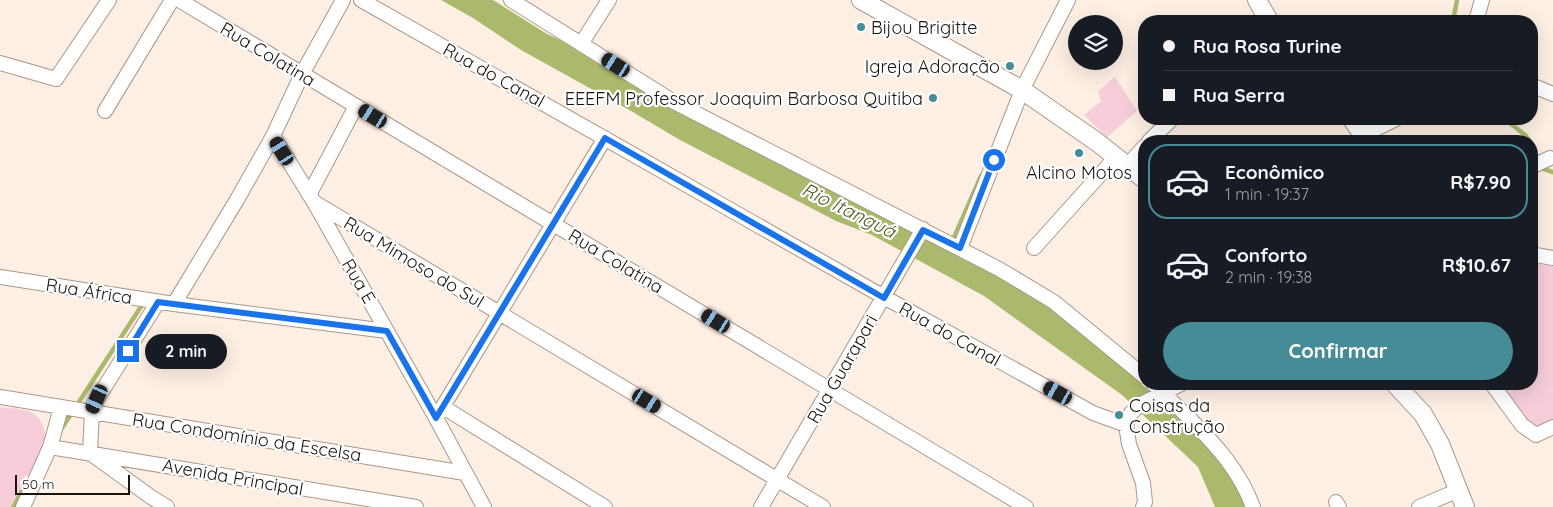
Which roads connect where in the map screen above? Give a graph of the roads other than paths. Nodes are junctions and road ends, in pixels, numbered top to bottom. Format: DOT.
graph roads {
  1 [pos="110,0"];
  2 [pos="172,0"];
  3 [pos="179,0"];
  4 [pos="343,0"];
  5 [pos="361,0"];
  6 [pos="510,0"];
  7 [pos="609,0"];
  8 [pos="861,0"];
  9 [pos="1068,0"];
  10 [pos="1257,0"];
  11 [pos="1482,0"];
  12 [pos="1266,15"];
  13 [pos="1478,15"];
  14 [pos="580,44"];
  15 [pos="0,63"];
  16 [pos="302,74"];
  17 [pos="1538,88"];
  18 [pos="1022,90"];
  19 [pos="1553,94"];
  20 [pos="356,106"];
  21 [pos="105,111"];
  22 [pos="1165,125"];
  23 [pos="1386,125"];
  24 [pos="1155,135"];
  25 [pos="1369,135"];
  26 [pos="272,136"];
  27 [pos="605,138"];
  28 [pos="1138,151"];
  29 [pos="1552,155"];
  30 [pos="1121,161"];
  31 [pos="1538,163"];
  32 [pos="1138,174"];
  33 [pos="311,198"];
  34 [pos="553,224"];
  35 [pos="921,233"];
  36 [pos="960,248"];
  37 [pos="1034,248"];
  38 [pos="1538,255"];
  39 [pos="1553,258"];
  40 [pos="0,277"];
  41 [pos="884,298"];
  42 [pos="158,302"];
  43 [pos="174,304"];
  44 [pos="500,313"];
  45 [pos="387,331"];
  46 [pos="1138,371"];
  47 [pos="830,389"];
  48 [pos="1158,390"];
  49 [pos="1401,390"];
  50 [pos="1496,390"];
  51 [pos="0,397"];
  52 [pos="61,408"];
  53 [pos="92,411"];
  54 [pos="440,413"];
  55 [pos="1126,425"];
  56 [pos="1553,428"];
  57 [pos="50,447"];
  58 [pos="90,453"];
  59 [pos="465,473"];
  60 [pos="777,479"];
  61 [pos="1459,490"];
  62 [pos="367,504"];
  63 [pos="23,507"];
  64 [pos="167,507"];
  65 [pos="416,507"];
  66 [pos="484,507"];
  67 [pos="605,507"];
  68 [pos="761,507"];
  69 [pos="823,507"];
  70 [pos="1026,507"];
  71 [pos="1143,507"];
  72 [pos="1253,507"];
  73 [pos="1418,507"];
  74 [pos="1465,507"];
  1 -- 15 [label="street"];
  2 -- 21 [label="street"];
  3 -- 16 [label="street, Rua Colatina"];
  4 -- 16 [label="street"];
  5 -- 27 [label="street, Rua do Canal"];
  6 -- 14 [label="street"];
  7 -- 14 [label="street"];
  8 -- 18 [label="street"];
  9 -- 18 [label="street"];
  10 -- 12 [label="street"];
  11 -- 13 [label="street"];
  14 -- 35 [label="street"];
  16 -- 20 [label="street, Rua Colatina"];
  16 -- 26 [label="street"];
  17 -- 19 [label="street"];
  18 -- 30 [label="street"];
  18 -- 36 [label="street"];
  20 -- 33 [label="street"];
  20 -- 34 [label="street, Rua Colatina"];
  22 -- 24 [label="street"];
  23 -- 25 [label="street"];
  26 -- 33 [label="street, Rua E"];
  26 -- 43 [label="street"];
  27 -- 34 [label="street"];
  27 -- 41 [label="street, Rua do Canal"];
  28 -- 30 [label="street"];
  29 -- 31 [label="street"];
  30 -- 32 [label="street"];
  30 -- 37 [label="street"];
  33 -- 44 [label="street, Rua Mimoso do Sul"];
  33 -- 45 [label="street, Rua E"];
  34 -- 44 [label="street"];
  34 -- 47 [label="street, Rua Colatina"];
  35 -- 36 [label="street"];
  35 -- 41 [label="street, Rua Guarapari"];
  36 -- 46 [label="street"];
  38 -- 39 [label="street"];
  40 -- 42 [label="street, Rua África"];
  41 -- 47 [label="street, Rua Guarapari"];
  41 -- 55 [label="street, Rua do Canal"];
  42 -- 43 [label="street, Rua África"];
  42 -- 53 [label="street"];
  43 -- 45 [label="street, Rua África"];
  44 -- 54 [label="street"];
  44 -- 60 [label="street, Rua Mimoso do Sul"];
  45 -- 54 [label="street, Rua E"];
  47 -- 60 [label="street, Rua Guarapari"];
  47 -- 70 [label="street, Rua Colatina"];
  48 -- 55 [label="street"];
  48 -- 72 [label="street"];
  49 -- 61 [label="street"];
  50 -- 56 [label="street"];
  51 -- 52 [label="street, Rua Condomínio da Escelsa"];
  52 -- 53 [label="street, Rua Condomínio da Escelsa"];
  52 -- 57 [label="street"];
  53 -- 58 [label="street"];
  53 -- 59 [label="street, Rua Condomínio da Escelsa"];
  54 -- 59 [label="street, Rua E"];
  54 -- 67 [label="street"];
  55 -- 71 [label="street"];
  57 -- 58 [label="street, Avenida Principal"];
  57 -- 63 [label="street"];
  58 -- 62 [label="street, Avenida Principal"];
  58 -- 64 [label="street"];
  59 -- 66 [label="street, Rua E"];
  60 -- 68 [label="street, Rua Guarapari"];
  60 -- 69 [label="street, Rua Mimoso do Sul"];
  61 -- 73 [label="street"];
  61 -- 74 [label="street"];
  62 -- 65 [label="street, Avenida Principal"];
}
